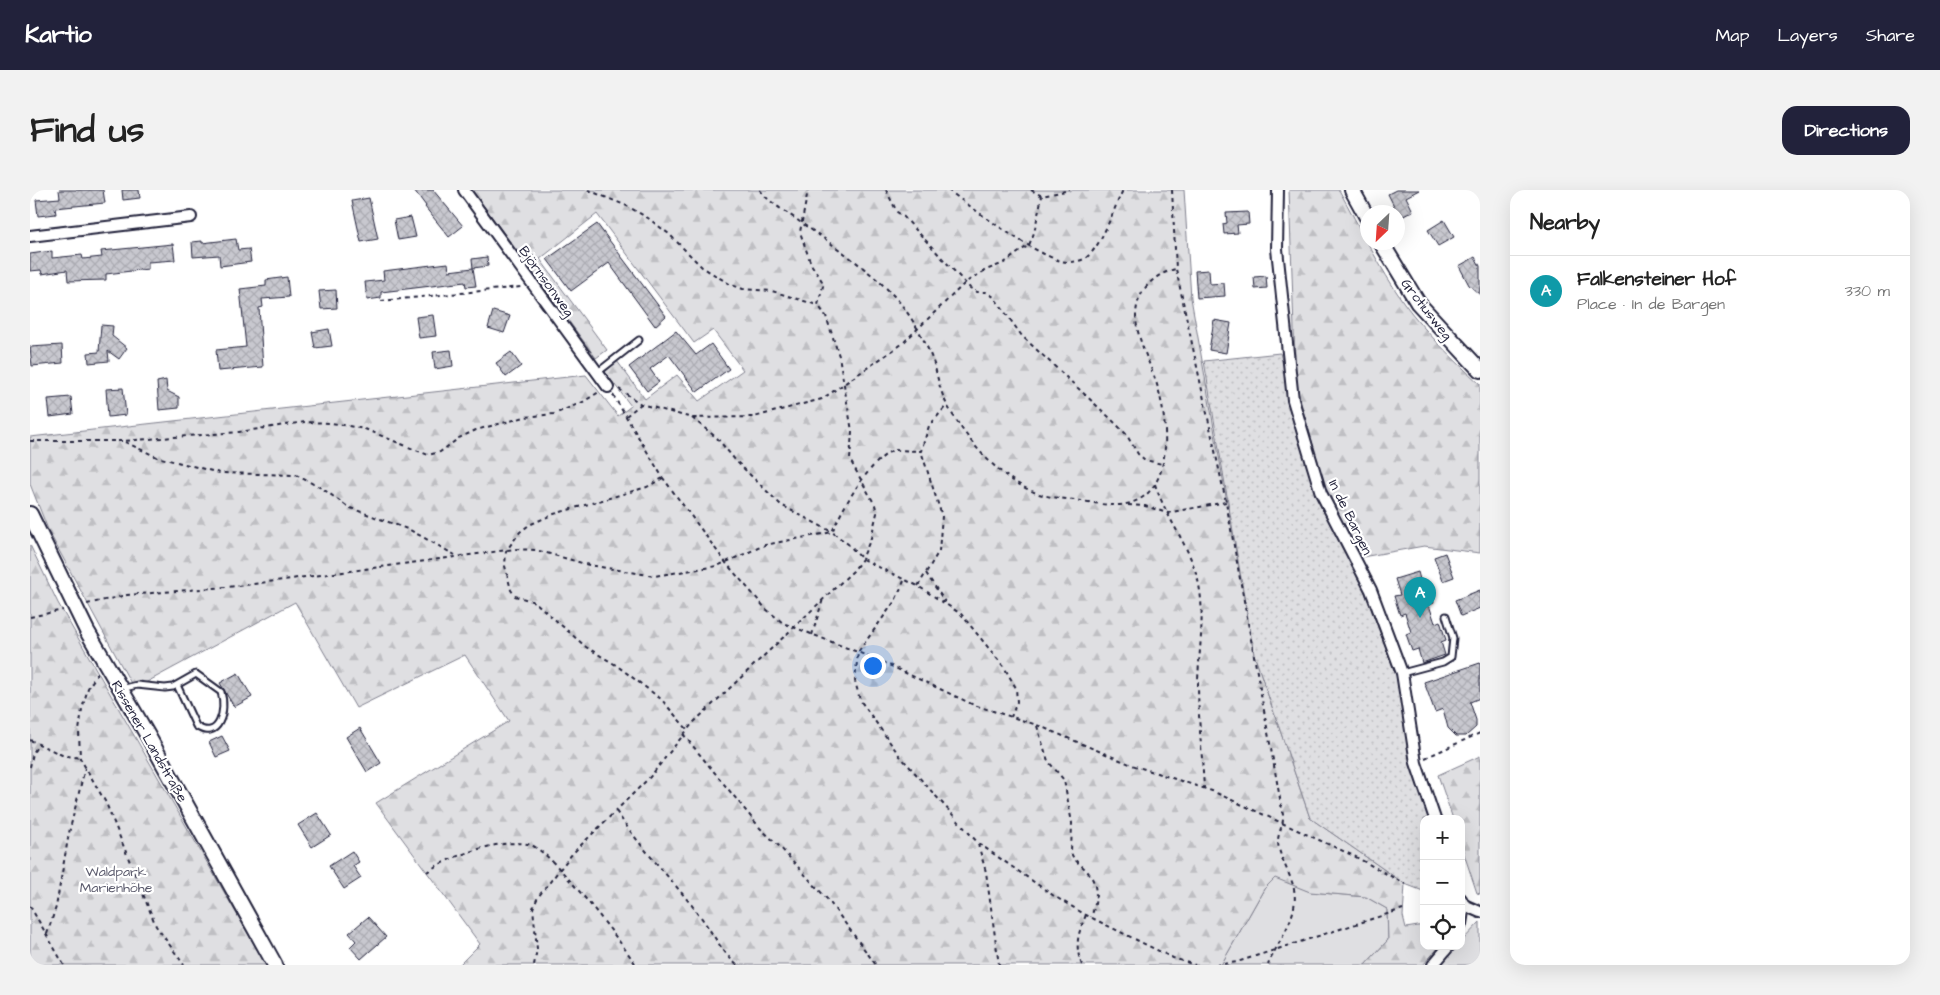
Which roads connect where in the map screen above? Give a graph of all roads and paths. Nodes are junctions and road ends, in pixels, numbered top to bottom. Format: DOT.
graph roads {
  1 [pos="464,190"];
  2 [pos="760,190"];
  3 [pos="808,190"];
  4 [pos="886,190"];
  5 [pos="948,190"];
  6 [pos="1031,190"];
  7 [pos="1070,190"];
  8 [pos="1123,190"];
  9 [pos="1172,190"];
  10 [pos="1278,190"];
  11 [pos="1352,190"];
  12 [pos="591,191"];
  13 [pos="1042,196"];
  14 [pos="1360,205"];
  15 [pos="191,217"];
  16 [pos="800,222"];
  17 [pos="30,236"];
  18 [pos="1029,245"];
  19 [pos="1386,250"];
  20 [pos="1176,269"];
  21 [pos="966,282"];
  22 [pos="533,286"];
  23 [pos="381,301"];
  24 [pos="818,305"];
  25 [pos="919,329"];
  26 [pos="639,340"];
  27 [pos="1480,370"];
  28 [pos="597,373"];
  29 [pos="843,386"];
  30 [pos="608,387"];
  31 [pos="641,404"];
  32 [pos="947,405"];
  33 [pos="626,416"];
  34 [pos="692,418"];
  35 [pos="123,441"];
  36 [pos="30,442"];
  37 [pos="921,451"];
  38 [pos="1162,464"];
  39 [pos="663,478"];
  40 [pos="861,483"];
  41 [pos="1155,484"];
  42 [pos="1226,502"];
  43 [pos="1126,504"];
  44 [pos="1167,513"];
  45 [pos="30,514"];
  46 [pos="832,532"];
  47 [pos="506,551"];
  48 [pos="456,556"];
  49 [pos="862,559"];
  50 [pos="726,563"];
  51 [pos="926,572"];
  52 [pos="904,581"];
  53 [pos="918,586"];
  54 [pos="824,599"];
  55 [pos="947,604"];
  56 [pos="75,607"];
  57 [pos="1446,616"];
  58 [pos="30,617"];
  59 [pos="792,628"];
  60 [pos="812,636"];
  61 [pos="858,652"];
  62 [pos="100,671"];
  63 [pos="1402,673"];
  64 [pos="176,685"];
  65 [pos="121,689"];
  66 [pos="1011,717"];
  67 [pos="1037,724"];
  68 [pos="687,730"];
  69 [pos="1480,733"];
  70 [pos="683,734"];
  71 [pos="30,740"];
  72 [pos="38,745"];
  73 [pos="80,758"];
  74 [pos="1416,763"];
  75 [pos="30,767"];
  76 [pos="85,767"];
  77 [pos="1204,788"];
  78 [pos="616,812"];
  79 [pos="1434,815"];
  80 [pos="1284,823"];
  81 [pos="978,843"];
  82 [pos="560,870"];
  83 [pos="426,872"];
  84 [pos="1405,884"];
  85 [pos="1465,904"];
  86 [pos="30,906"];
  87 [pos="1403,909"];
  88 [pos="1480,912"];
  89 [pos="1086,915"];
  90 [pos="1091,917"];
  91 [pos="47,934"];
  92 [pos="1446,950"];
  93 [pos="1274,951"];
  94 [pos="64,965"];
  95 [pos="184,965"];
  96 [pos="275,965"];
  97 [pos="534,965"];
  98 [pos="636,965"];
  99 [pos="737,965"];
  100 [pos="876,965"];
  101 [pos="999,965"];
  102 [pos="1082,965"];
  103 [pos="1195,965"];
  104 [pos="1216,965"];
  105 [pos="1268,965"];
  106 [pos="1433,965"];
  1 -- 22 [label="street, Björnsonweg"];
  2 -- 16 [label="path"];
  3 -- 16 [label="path"];
  4 -- 21 [label="path"];
  5 -- 18 [label="path"];
  6 -- 13 [label="path"];
  7 -- 13 [label="path"];
  8 -- 18 [label="path"];
  9 -- 20 [label="path"];
  10 -- 63 [label="street, In de Bargen"];
  11 -- 14 [label="main road"];
  12 -- 24 [label="path"];
  13 -- 18 [label="path"];
  15 -- 17 [label="street"];
  16 -- 24 [label="path"];
  16 -- 25 [label="path"];
  18 -- 21 [label="path"];
  19 -- 27 [label="main road, Grotiusweg"];
  20 -- 38 [label="path"];
  20 -- 42 [label="path"];
  21 -- 25 [label="path"];
  21 -- 38 [label="path"];
  22 -- 23 [label="path"];
  22 -- 28 [label="street, Björnsonweg"];
  24 -- 29 [label="path"];
  25 -- 29 [label="path"];
  25 -- 32 [label="path"];
  26 -- 28 [label="lane"];
  28 -- 30 [label="street, Björnsonweg"];
  29 -- 34 [label="path"];
  29 -- 40 [label="path"];
  30 -- 31 [label="path"];
  30 -- 33 [label="path"];
  30 -- 35 [label="path"];
  31 -- 33 [label="path"];
  31 -- 34 [label="path"];
  32 -- 37 [label="path"];
  32 -- 43 [label="path"];
  33 -- 39 [label="path"];
  34 -- 46 [label="path"];
  35 -- 36 [label="path"];
  35 -- 48 [label="path"];
  37 -- 40 [label="path"];
  37 -- 51 [label="path"];
  38 -- 41 [label="path"];
  39 -- 47 [label="path"];
  39 -- 50 [label="path"];
  40 -- 46 [label="path"];
  40 -- 49 [label="path"];
  41 -- 43 [label="path"];
  41 -- 44 [label="path"];
  42 -- 44 [label="path"];
  42 -- 80 [label="path"];
  43 -- 44 [label="path"];
  44 -- 77 [label="path"];
  45 -- 56 [label="main road, Rissener Landstraße"];
  46 -- 49 [label="path"];
  46 -- 50 [label="path"];
  47 -- 48 [label="path"];
  47 -- 50 [label="path"];
  47 -- 68 [label="path"];
  48 -- 56 [label="path"];
  49 -- 52 [label="path"];
  49 -- 54 [label="path"];
  50 -- 59 [label="path"];
  51 -- 53 [label="path"];
  51 -- 55 [label="path"];
  52 -- 53 [label="path"];
  52 -- 61 [label="path"];
  53 -- 55 [label="path"];
  54 -- 59 [label="path"];
  54 -- 60 [label="path"];
  55 -- 66 [label="path"];
  56 -- 58 [label="path"];
  56 -- 65 [label="main road, Rissener Landstraße"];
  57 -- 63 [label="lane"];
  59 -- 60 [label="path"];
  59 -- 68 [label="path"];
  60 -- 61 [label="path"];
  61 -- 66 [label="path"];
  61 -- 81 [label="path"];
  62 -- 73 [label="path"];
  63 -- 74 [label="street, In de Bargen"];
  64 -- 64 [label="lane"];
  64 -- 65 [label="lane"];
  65 -- 96 [label="main road, Rissener Landstraße"];
  66 -- 67 [label="path"];
  67 -- 77 [label="path"];
  67 -- 90 [label="path"];
  68 -- 70 [label="path"];
  69 -- 74 [label="path"];
  70 -- 78 [label="path"];
  70 -- 100 [label="path"];
  71 -- 72 [label="path"];
  72 -- 73 [label="path"];
  72 -- 75 [label="path"];
  73 -- 76 [label="path"];
  74 -- 79 [label="street, In de Bargen"];
  76 -- 91 [label="path"];
  76 -- 95 [label="path"];
  77 -- 80 [label="path"];
  78 -- 82 [label="path"];
  78 -- 99 [label="path"];
  80 -- 84 [label="path"];
  80 -- 93 [label="path"];
  81 -- 89 [label="path"];
  81 -- 101 [label="path"];
  82 -- 83 [label="path"];
  82 -- 97 [label="path"];
  82 -- 98 [label="path"];
  85 -- 88 [label="street"];
  86 -- 91 [label="path"];
  87 -- 93 [label="path"];
  89 -- 90 [label="path"];
  89 -- 102 [label="path"];
  90 -- 103 [label="path"];
  91 -- 94 [label="path"];
  92 -- 106 [label="street"];
  93 -- 104 [label="path"];
  93 -- 105 [label="path"];
}
